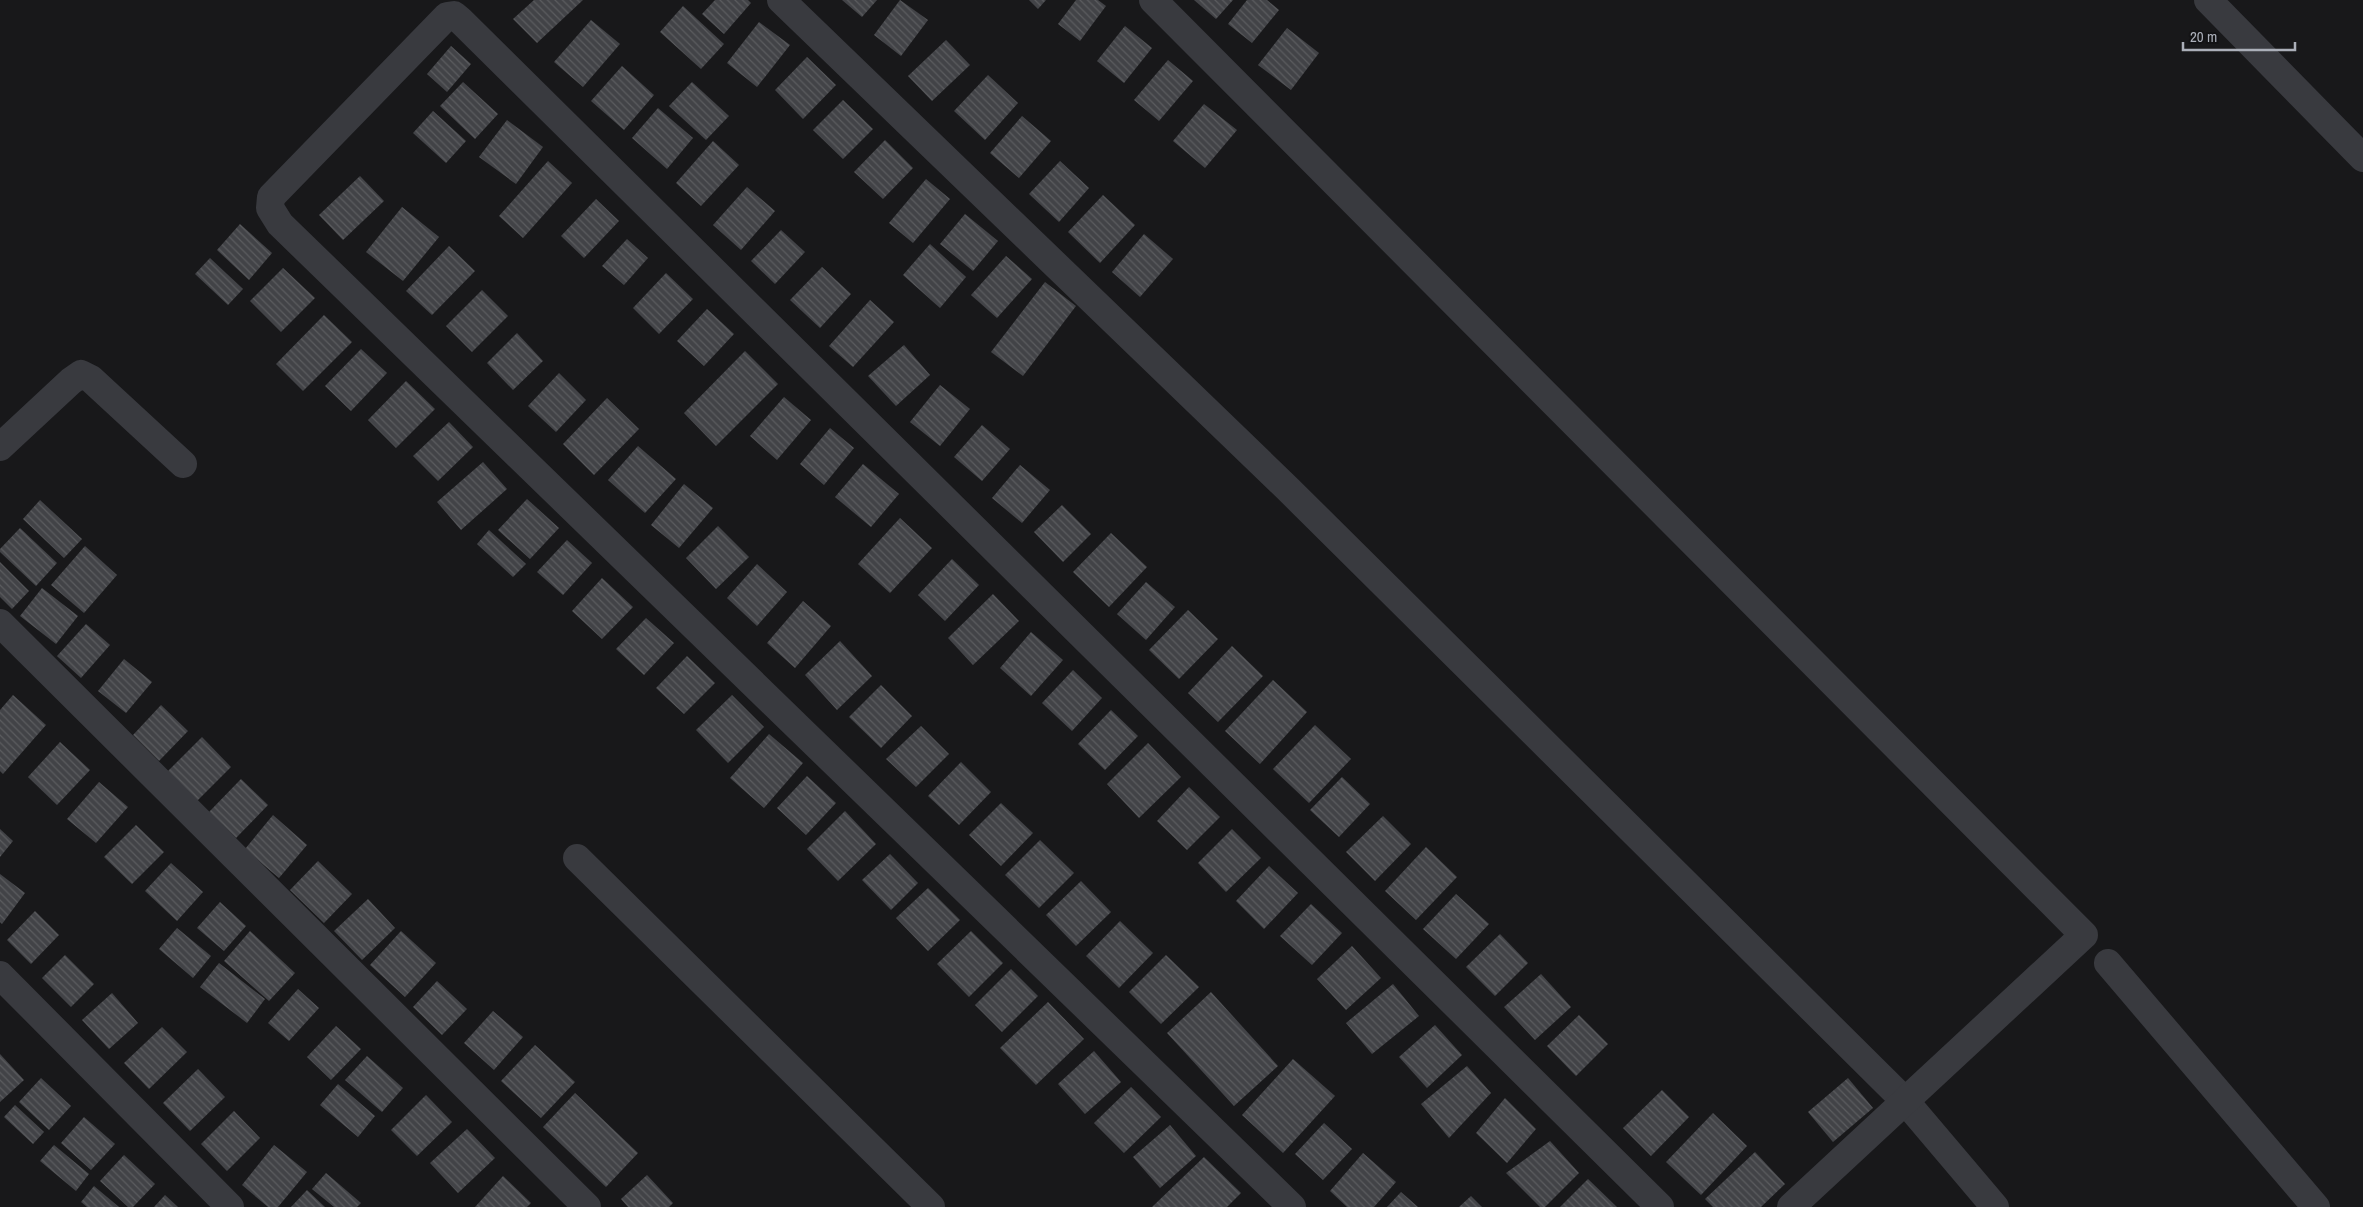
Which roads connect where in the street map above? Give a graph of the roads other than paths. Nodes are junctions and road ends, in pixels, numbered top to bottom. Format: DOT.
graph roads {
  1 [pos="781,0"];
  2 [pos="1153,0"];
  3 [pos="2208,0"];
  4 [pos="2363,158"];
  5 [pos="0,447"];
  6 [pos="183,464"];
  7 [pos="0,623"];
  8 [pos="577,858"];
  9 [pos="2108,963"];
  10 [pos="0,975"];
  11 [pos="1906,1102"];
  12 [pos="230,1207"];
  13 [pos="587,1207"];
  14 [pos="931,1207"];
  15 [pos="1292,1207"];
  16 [pos="1660,1207"];
  17 [pos="1791,1207"];
  18 [pos="1995,1207"];
  19 [pos="2316,1207"];
  1 -- 11 [label="street"];
  2 -- 11 [label="street"];
  3 -- 4 [label="street"];
  5 -- 6 [label="street"];
  7 -- 13 [label="street"];
  8 -- 14 [label="street"];
  9 -- 19 [label="street"];
  10 -- 12 [label="street"];
  11 -- 17 [label="street"];
  11 -- 18 [label="street"];
  15 -- 16 [label="street"];
}
